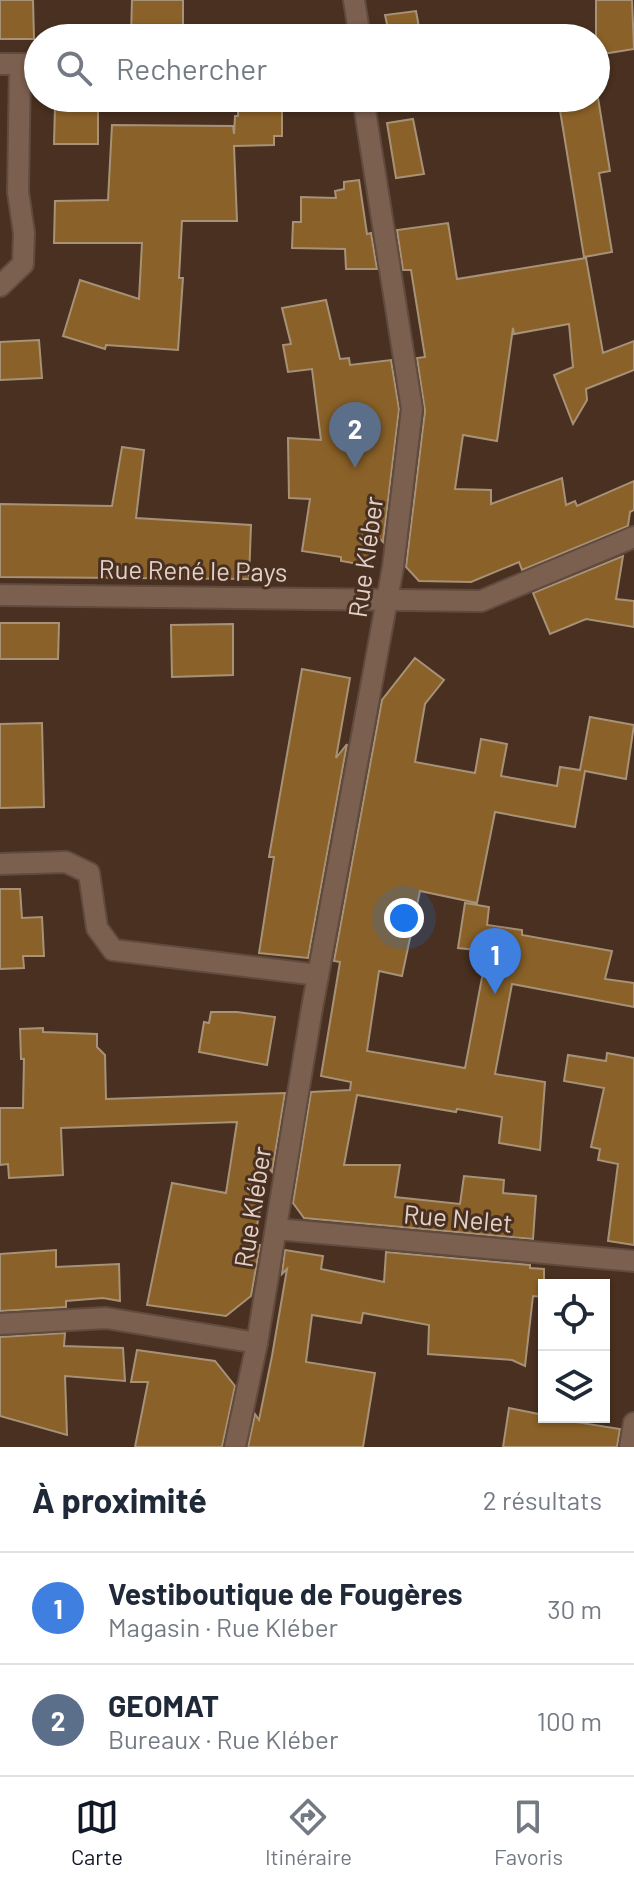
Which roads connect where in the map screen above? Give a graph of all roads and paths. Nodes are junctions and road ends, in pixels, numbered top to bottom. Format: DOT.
graph roads {
  1 [pos="354,0"];
  2 [pos="358,24"];
  3 [pos="19,64"];
  4 [pos="365,112"];
  5 [pos="0,286"];
  6 [pos="634,537"];
  7 [pos="0,595"];
  8 [pos="386,599"];
  9 [pos="0,864"];
  10 [pos="318,975"];
  11 [pos="276,1229"];
  12 [pos="634,1261"];
  13 [pos="0,1324"];
  14 [pos="257,1343"];
  15 [pos="634,1423"];
  16 [pos="235,1447"];
  17 [pos="630,1447"];
  1 -- 2 [label="street"];
  3 -- 5 [label="street"];
  4 -- 8 [label="street, Rue Kléber"];
  6 -- 8 [label="street, Rue René le Pays"];
  7 -- 8 [label="street, Rue René le Pays"];
  8 -- 10 [label="street, Rue Kléber"];
  9 -- 10 [label="street"];
  10 -- 11 [label="street, Rue Kléber"];
  11 -- 12 [label="street, Rue Nelet"];
  11 -- 14 [label="street, Rue Kléber"];
  13 -- 14 [label="street"];
  14 -- 16 [label="street, Rue Kléber"];
  15 -- 17 [label="street"];
}
